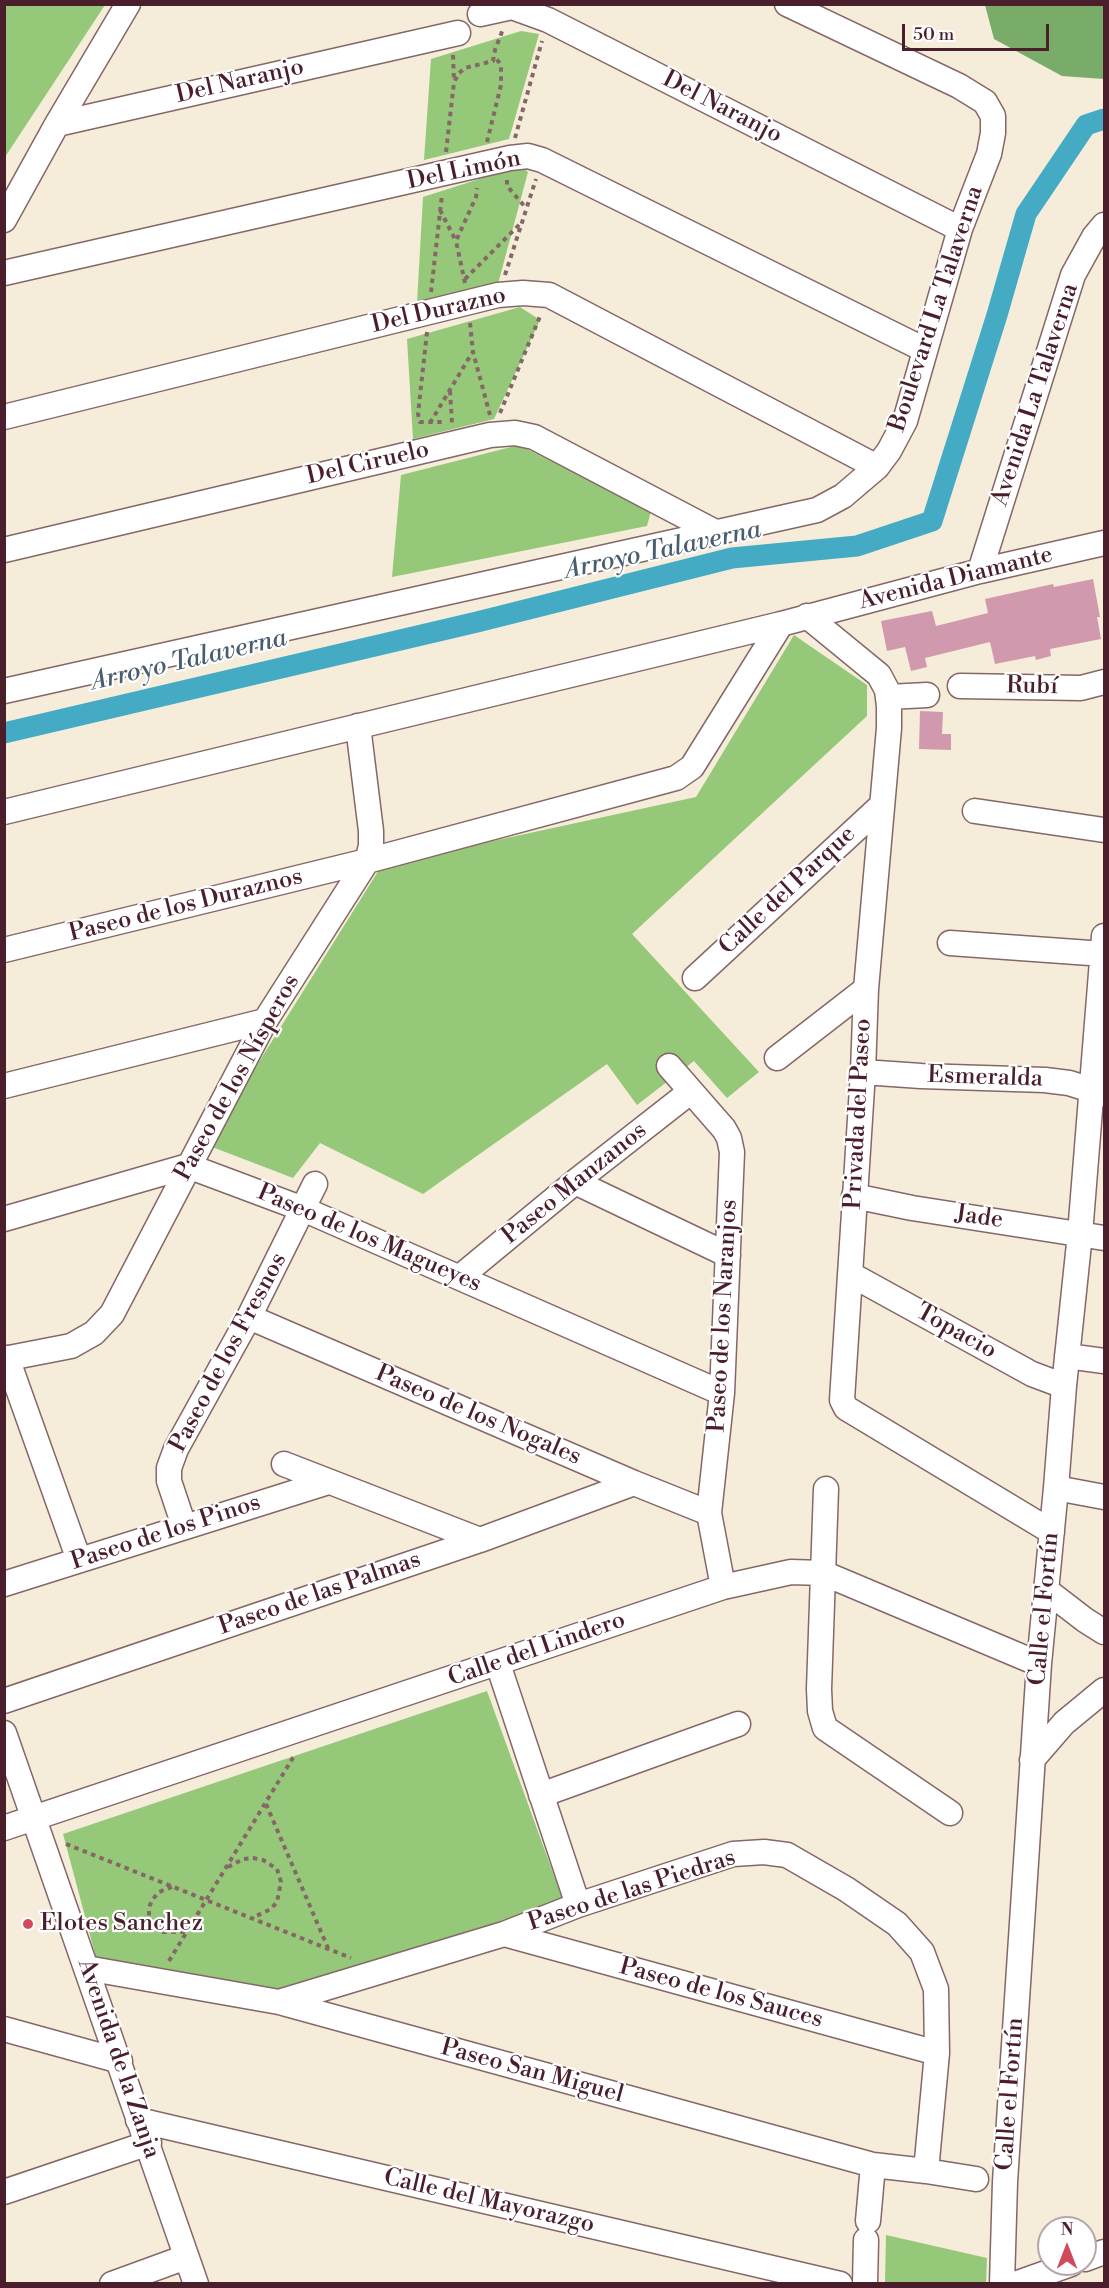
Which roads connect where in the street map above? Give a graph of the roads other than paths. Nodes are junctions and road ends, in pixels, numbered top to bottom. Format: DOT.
graph roads {
  1 [pos="128,4"];
  2 [pos="787,4"];
  3 [pos="480,14"];
  4 [pos="458,33"];
  5 [pos="57,124"];
  6 [pos="4,220"];
  7 [pos="1104,225"];
  8 [pos="960,229"];
  9 [pos="4,273"];
  10 [pos="925,350"];
  11 [pos="4,417"];
  12 [pos="877,467"];
  13 [pos="715,532"];
  14 [pos="1104,543"];
  15 [pos="4,550"];
  16 [pos="980,571"];
  17 [pos="807,616"];
  18 [pos="781,624"];
  19 [pos="1104,682"];
  20 [pos="960,686"];
  21 [pos="4,691"];
  22 [pos="927,695"];
  23 [pos="888,697"];
  24 [pos="358,726"];
  25 [pos="882,805"];
  26 [pos="4,812"];
  27 [pos="975,812"];
  28 [pos="1104,830"];
  29 [pos="367,861"];
  30 [pos="950,943"];
  31 [pos="1104,948"];
  32 [pos="4,950"];
  33 [pos="695,978"];
  34 [pos="866,989"];
  35 [pos="265,1021"];
  36 [pos="777,1058"];
  37 [pos="669,1066"];
  38 [pos="863,1072"];
  39 [pos="4,1086"];
  40 [pos="690,1092"];
  41 [pos="1098,1092"];
  42 [pos="188,1166"];
  43 [pos="575,1182"];
  44 [pos="315,1184"];
  45 [pos="854,1196"];
  46 [pos="303,1209"];
  47 [pos="4,1219"];
  48 [pos="1080,1234"];
  49 [pos="1104,1238"];
  50 [pos="728,1255"];
  51 [pos="850,1274"];
  52 [pos="460,1277"];
  53 [pos="249,1317"];
  54 [pos="1067,1356"];
  55 [pos="6,1358"];
  56 [pos="1104,1361"];
  57 [pos="1064,1386"];
  58 [pos="722,1393"];
  59 [pos="284,1464"];
  60 [pos="328,1482"];
  61 [pos="634,1483"];
  62 [pos="1056,1488"];
  63 [pos="826,1489"];
  64 [pos="1104,1497"];
  65 [pos="709,1513"];
  66 [pos="184,1526"];
  67 [pos="1052,1532"];
  68 [pos="480,1540"];
  69 [pos="79,1560"];
  70 [pos="823,1573"];
  71 [pos="4,1584"];
  72 [pos="723,1587"];
  73 [pos="1046,1590"];
  74 [pos="1104,1632"];
  75 [pos="498,1664"];
  76 [pos="1039,1664"];
  77 [pos="1104,1690"];
  78 [pos="4,1701"];
  79 [pos="738,1724"];
  80 [pos="4,1733"];
  81 [pos="1032,1760"];
  82 [pos="541,1795"];
  83 [pos="950,1813"];
  84 [pos="33,1818"];
  85 [pos="4,1828"];
  86 [pos="578,1905"];
  87 [pos="504,1934"];
  88 [pos="86,1968"];
  89 [pos="279,2002"];
  90 [pos="5,2029"];
  91 [pos="937,2053"];
  92 [pos="120,2061"];
  93 [pos="138,2120"];
  94 [pos="148,2144"];
  95 [pos="873,2165"];
  96 [pos="926,2171"];
  97 [pos="976,2179"];
  98 [pos="4,2192"];
  99 [pos="186,2257"];
  100 [pos="1037,2276"];
  101 [pos="112,2283"];
  102 [pos="198,2283"];
  103 [pos="840,2283"];
  104 [pos="865,2283"];
  105 [pos="1002,2283"];
  106 [pos="1016,2283"];
  1 -- 5 [label="street"];
  2 -- 8 [label="street, Boulevard La Talaverna"];
  3 -- 8 [label="street, Del Naranjo"];
  4 -- 5 [label="street, Del Naranjo"];
  5 -- 6 [label="street"];
  7 -- 16 [label="street, Avenida La Talaverna"];
  8 -- 10 [label="street, Boulevard La Talaverna"];
  9 -- 10 [label="street, Del Limón"];
  10 -- 12 [label="street, Boulevard La Talaverna"];
  11 -- 12 [label="street, Del Durazno"];
  12 -- 13 [label="street, Boulevard La Talaverna"];
  13 -- 15 [label="street, Del Ciruelo"];
  13 -- 21 [label="street, Boulevard La Talaverna"];
  14 -- 16 [label="street, Avenida Diamante"];
  16 -- 17 [label="street, Avenida Diamante"];
  17 -- 18 [label="street"];
  17 -- 23 [label="street, Privada del Paseo"];
  18 -- 24 [label="street"];
  18 -- 29 [label="street, Paseo de los Duraznos"];
  19 -- 20 [label="street, Rubí"];
  22 -- 23 [label="street"];
  23 -- 25 [label="street, Privada del Paseo"];
  24 -- 26 [label="street"];
  24 -- 29 [label="street, Paseo de los Nísperos"];
  25 -- 33 [label="street, Calle del Parque"];
  25 -- 34 [label="street, Privada del Paseo"];
  27 -- 28 [label="street"];
  29 -- 32 [label="street, Paseo de los Duraznos"];
  29 -- 35 [label="street, Paseo de los Nísperos"];
  30 -- 31 [label="street"];
  31 -- 41 [label="street, Calle el Fortín"];
  34 -- 36 [label="street"];
  34 -- 38 [label="street, Privada del Paseo"];
  35 -- 39 [label="street"];
  35 -- 42 [label="street, Paseo de los Nísperos"];
  37 -- 40 [label="street, Paseo de los Naranjos"];
  38 -- 41 [label="street, Esmeralda"];
  38 -- 45 [label="street, Privada del Paseo"];
  40 -- 43 [label="street, Paseo Manzanos"];
  40 -- 50 [label="street, Paseo de los Naranjos"];
  41 -- 48 [label="street, Calle el Fortín"];
  42 -- 46 [label="street, Paseo de los Magueyes"];
  42 -- 47 [label="street"];
  42 -- 55 [label="street, Paseo de los Nísperos"];
  43 -- 50 [label="street"];
  43 -- 52 [label="street, Paseo Manzanos"];
  44 -- 46 [label="street, Paseo de los Fresnos"];
  45 -- 48 [label="street, Jade"];
  45 -- 51 [label="street, Privada del Paseo"];
  46 -- 52 [label="street, Paseo de los Magueyes"];
  46 -- 53 [label="street, Paseo de los Fresnos"];
  48 -- 49 [label="street, Jade"];
  48 -- 54 [label="street, Calle el Fortín"];
  50 -- 58 [label="street, Paseo de los Naranjos"];
  51 -- 57 [label="street, Topacio"];
  51 -- 67 [label="street, Privada del Paseo"];
  52 -- 58 [label="street, Paseo de los Magueyes"];
  53 -- 61 [label="street, Paseo de los Nogales"];
  53 -- 66 [label="street, Paseo de los Fresnos"];
  54 -- 56 [label="street"];
  54 -- 57 [label="street, Calle el Fortín"];
  55 -- 69 [label="street"];
  57 -- 62 [label="street, Calle el Fortín"];
  58 -- 65 [label="street, Paseo de los Naranjos"];
  59 -- 60 [label="street"];
  60 -- 66 [label="street, Paseo de los Pinos"];
  60 -- 68 [label="street"];
  61 -- 65 [label="street, Paseo de los Nogales"];
  61 -- 68 [label="street, Paseo de las Palmas"];
  62 -- 64 [label="street"];
  62 -- 67 [label="street, Calle el Fortín"];
  63 -- 70 [label="street"];
  65 -- 72 [label="street, Paseo de los Naranjos"];
  66 -- 69 [label="street, Paseo de los Pinos"];
  67 -- 73 [label="street, Calle el Fortín"];
  68 -- 78 [label="street, Paseo de las Palmas"];
  69 -- 71 [label="street, Paseo de los Pinos"];
  70 -- 72 [label="street, Calle del Lindero"];
  70 -- 76 [label="street, Calle del Lindero"];
  70 -- 83 [label="street"];
  72 -- 75 [label="street, Calle del Lindero"];
  73 -- 74 [label="street"];
  73 -- 76 [label="street, Calle el Fortín"];
  75 -- 82 [label="street"];
  75 -- 84 [label="street, Calle del Lindero"];
  76 -- 81 [label="street, Calle el Fortín"];
  77 -- 81 [label="street"];
  79 -- 82 [label="street"];
  80 -- 84 [label="street, Avenida de la Zanja"];
  81 -- 105 [label="street, Calle el Fortín"];
  82 -- 86 [label="street"];
  84 -- 85 [label="street, Calle del Lindero"];
  84 -- 88 [label="street, Avenida de la Zanja"];
  86 -- 87 [label="street, Paseo de las Piedras"];
  86 -- 91 [label="street, Paseo de las Piedras"];
  87 -- 89 [label="street, Paseo de las Piedras"];
  87 -- 91 [label="street, Paseo de los Sauces"];
  88 -- 89 [label="street, Paseo San Miguel"];
  88 -- 92 [label="street, Avenida de la Zanja"];
  89 -- 95 [label="street, Paseo San Miguel"];
  90 -- 92 [label="street"];
  91 -- 96 [label="street, Paseo de las Piedras"];
  92 -- 93 [label="street, Avenida de la Zanja"];
  93 -- 94 [label="street, Avenida de la Zanja"];
  93 -- 103 [label="street, Calle del Mayorazgo"];
  94 -- 98 [label="street"];
  94 -- 99 [label="street, Avenida de la Zanja"];
  95 -- 96 [label="street, Paseo San Miguel"];
  95 -- 104 [label="street"];
  96 -- 97 [label="street, Paseo San Miguel"];
  99 -- 101 [label="street"];
  99 -- 102 [label="street, Avenida de la Zanja"];
  100 -- 106 [label="street"];
}
